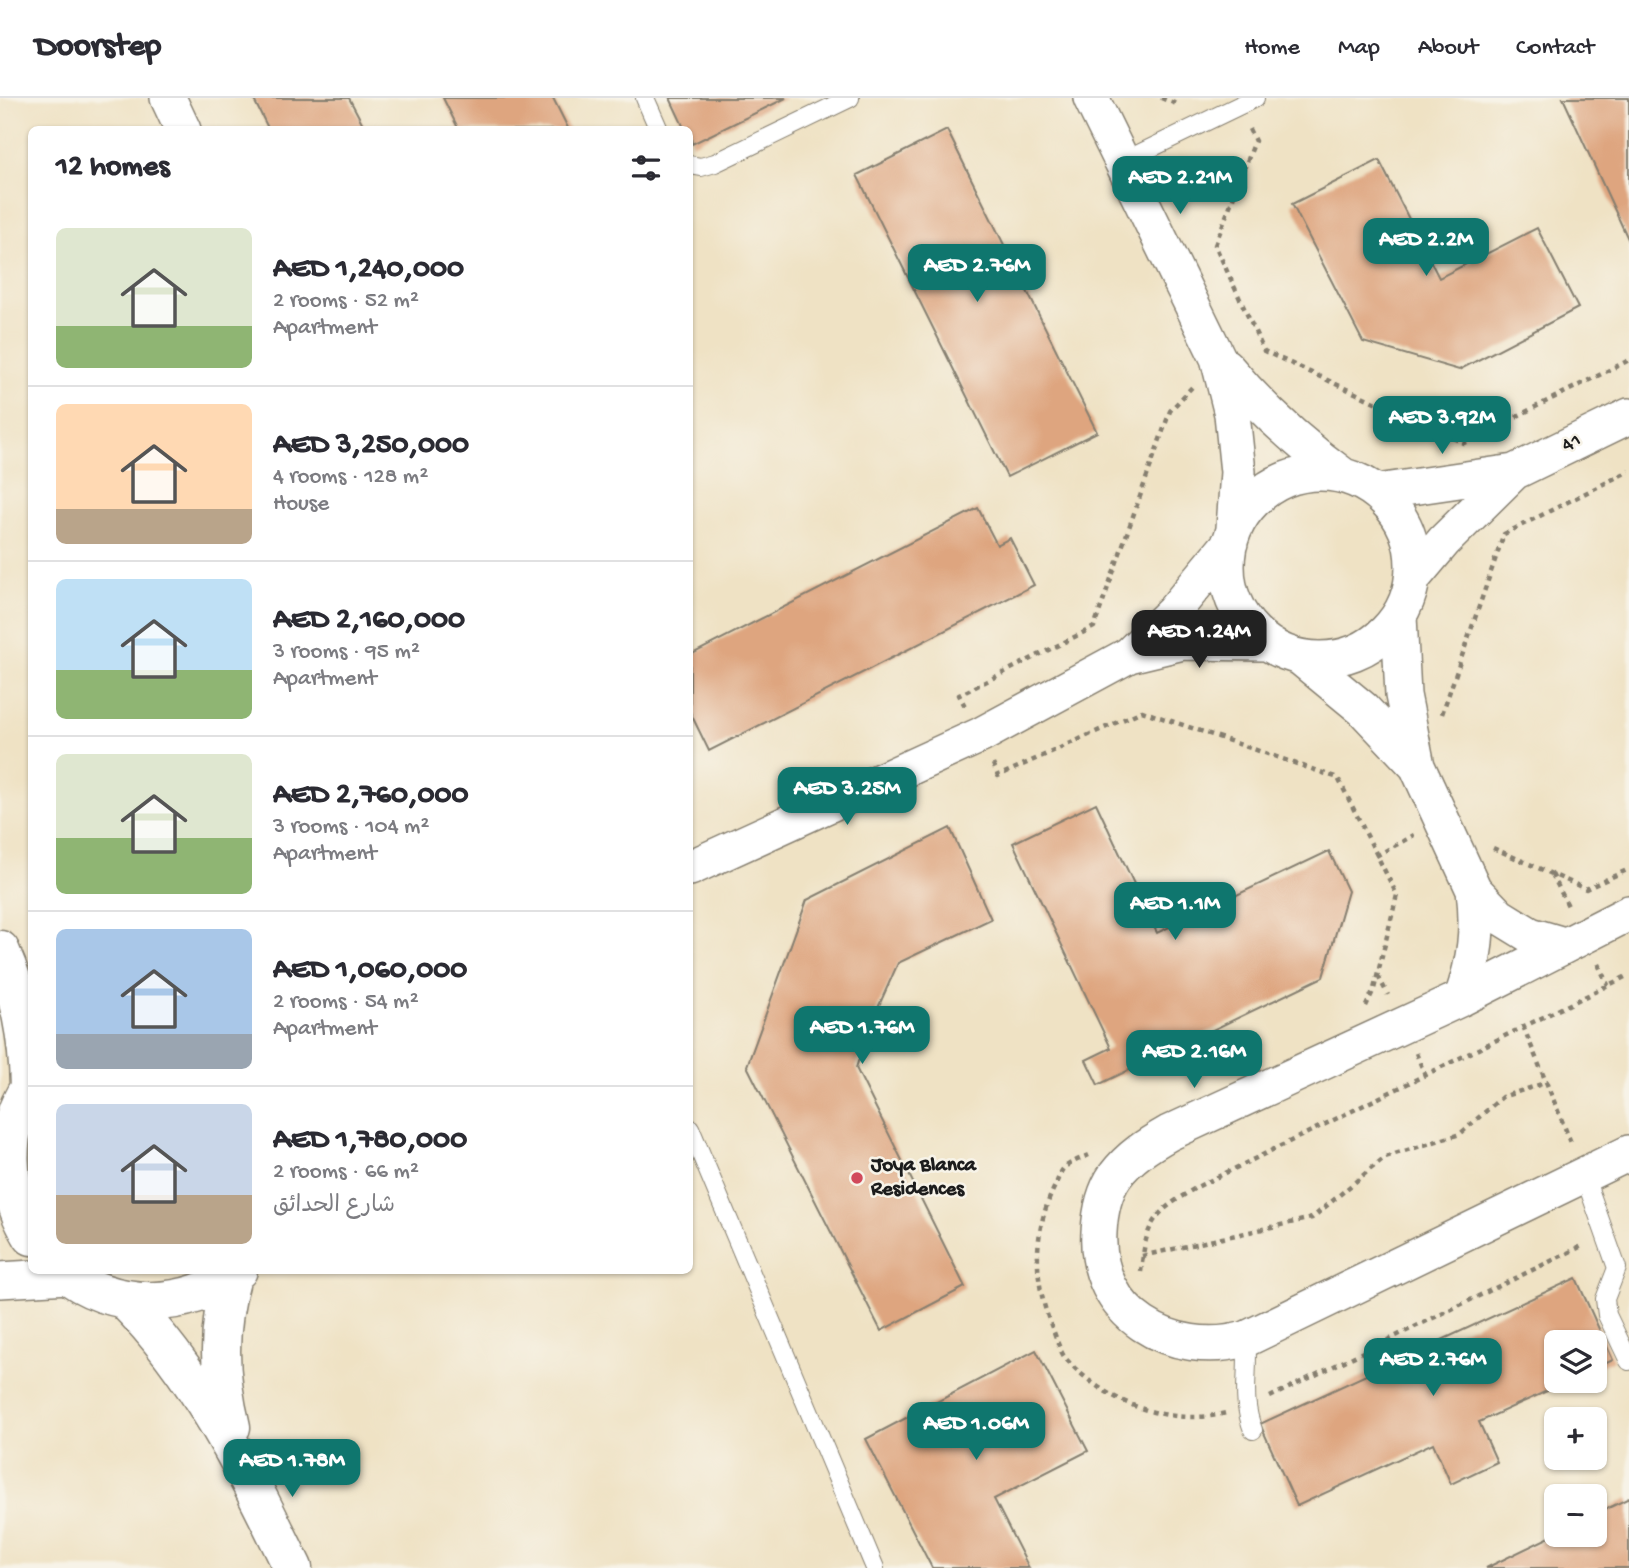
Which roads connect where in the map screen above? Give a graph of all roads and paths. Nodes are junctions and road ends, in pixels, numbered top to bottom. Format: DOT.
graph roads {
  1 [pos="168,98"];
  2 [pos="645,98"];
  3 [pos="850,98"];
  4 [pos="1091,98"];
  5 [pos="1161,98"];
  6 [pos="1255,98"];
  7 [pos="1187,102"];
  8 [pos="1238,106"];
  9 [pos="181,126"];
  10 [pos="657,126"];
  11 [pos="1122,162"];
  12 [pos="693,166"];
  13 [pos="1218,358"];
  14 [pos="1629,360"];
  15 [pos="1629,416"];
  16 [pos="1629,471"];
  17 [pos="1514,472"];
  18 [pos="1341,474"];
  19 [pos="1377,492"];
  20 [pos="1232,536"];
  21 [pos="1412,579"];
  22 [pos="1399,616"];
  23 [pos="1266,643"];
  24 [pos="1129,655"];
  25 [pos="1301,658"];
  26 [pos="1438,724"];
  27 [pos="981,735"];
  28 [pos="1417,766"];
  29 [pos="1486,845"];
  30 [pos="693,867"];
  31 [pos="1629,869"];
  32 [pos="1474,890"];
  33 [pos="1629,913"];
  34 [pos="0,939"];
  35 [pos="1564,945"];
  36 [pos="0,950"];
  37 [pos="28,964"];
  38 [pos="1629,975"];
  39 [pos="1462,998"];
  40 [pos="1363,1013"];
  41 [pos="1523,1026"];
  42 [pos="28,1058"];
  43 [pos="1548,1082"];
  44 [pos="28,1090"];
  45 [pos="693,1135"];
  46 [pos="1571,1143"];
  47 [pos="1100,1149"];
  48 [pos="1559,1149"];
  49 [pos="1629,1153"];
  50 [pos="4,1167"];
  51 [pos="1584,1175"];
  52 [pos="28,1227"];
  53 [pos="1606,1234"];
  54 [pos="1142,1256"];
  55 [pos="56,1274"];
  56 [pos="67,1274"];
  57 [pos="233,1274"];
  58 [pos="235,1274"];
  59 [pos="1140,1279"];
  60 [pos="0,1280"];
  61 [pos="124,1299"];
  62 [pos="1246,1339"];
  63 [pos="1629,1361"];
  64 [pos="1245,1409"];
  65 [pos="1253,1430"];
  66 [pos="238,1456"];
  67 [pos="293,1568"];
  68 [pos="875,1568"];
  1 -- 9 [label="street"];
  2 -- 10 [label="lane"];
  3 -- 12 [label="lane"];
  4 -- 11 [label="street"];
  5 -- 7 [label="path"];
  6 -- 8 [label="lane"];
  8 -- 11 [label="lane"];
  8 -- 14 [label="path"];
  11 -- 13 [label="street"];
  13 -- 18 [label="street"];
  13 -- 20 [label="street"];
  13 -- 27 [label="path"];
  15 -- 17 [label="street, 41"];
  16 -- 26 [label="path"];
  17 -- 19 [label="street"];
  17 -- 21 [label="street"];
  18 -- 19 [label="street"];
  18 -- 20 [label="street"];
  19 -- 21 [label="street"];
  20 -- 23 [label="street"];
  20 -- 24 [label="street"];
  21 -- 22 [label="street"];
  22 -- 25 [label="street"];
  22 -- 28 [label="street"];
  23 -- 24 [label="street"];
  23 -- 25 [label="street"];
  24 -- 27 [label="street"];
  25 -- 28 [label="street"];
  27 -- 30 [label="street"];
  27 -- 40 [label="path"];
  28 -- 32 [label="street"];
  29 -- 31 [label="path"];
  32 -- 35 [label="street"];
  32 -- 39 [label="street"];
  33 -- 35 [label="street"];
  34 -- 37 [label="street"];
  35 -- 39 [label="street"];
  36 -- 42 [label="street"];
  38 -- 41 [label="path"];
  39 -- 62 [label="street"];
  41 -- 43 [label="path"];
  41 -- 54 [label="path"];
  43 -- 46 [label="path"];
  43 -- 54 [label="path"];
  44 -- 50 [label="street"];
  45 -- 68 [label="lane"];
  46 -- 48 [label="path"];
  46 -- 51 [label="path"];
  47 -- 64 [label="path"];
  49 -- 51 [label="street"];
  50 -- 52 [label="street"];
  51 -- 53 [label="lane"];
  51 -- 62 [label="street"];
  53 -- 63 [label="lane"];
  53 -- 64 [label="path"];
  54 -- 59 [label="path"];
  55 -- 60 [label="street"];
  56 -- 61 [label="street"];
  57 -- 61 [label="street"];
  58 -- 66 [label="street"];
  61 -- 66 [label="street"];
  62 -- 64 [label="lane"];
  64 -- 65 [label="lane"];
  66 -- 67 [label="street"];
}
